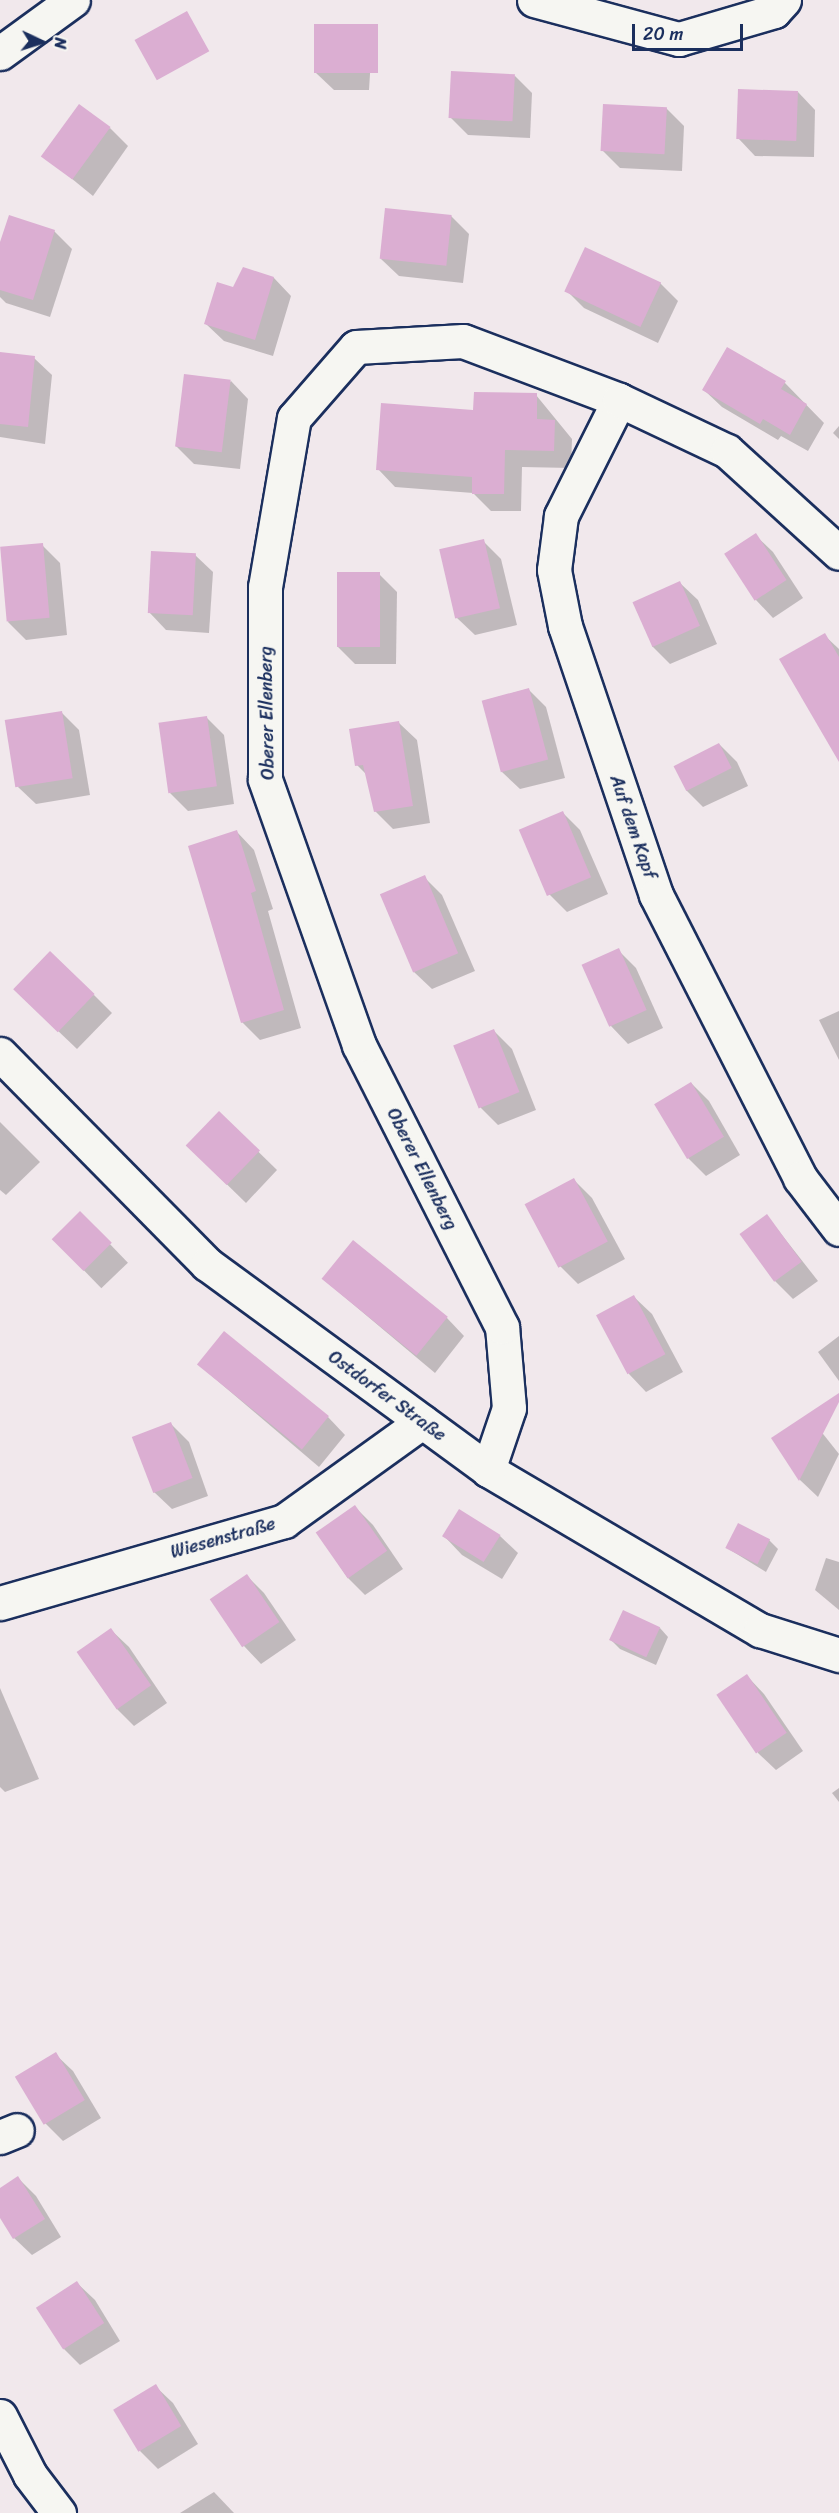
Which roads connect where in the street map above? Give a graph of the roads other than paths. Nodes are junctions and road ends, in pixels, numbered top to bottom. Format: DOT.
graph roads {
  1 [pos="73,0"];
  2 [pos="534,0"];
  3 [pos="784,0"];
  4 [pos="0,53"];
  5 [pos="619,400"];
  6 [pos="839,553"];
  7 [pos="0,1054"];
  8 [pos="839,1229"];
  9 [pos="422,1422"];
  10 [pos="488,1470"];
  11 [pos="0,1603"];
  12 [pos="837,1658"];
  13 [pos="0,2416"];
  14 [pos="59,2513"];
  1 -- 4 [label="street"];
  2 -- 3 [label="street"];
  5 -- 6 [label="street, Oberer Ellenberg"];
  5 -- 8 [label="street, Auf dem Kapf"];
  5 -- 10 [label="street, Oberer Ellenberg"];
  7 -- 9 [label="street, Ostdorfer Straße"];
  9 -- 10 [label="street, Ostdorfer Straße"];
  9 -- 11 [label="street, Wiesenstraße"];
  10 -- 12 [label="street, Ostdorfer Straße"];
  13 -- 14 [label="street"];
}
